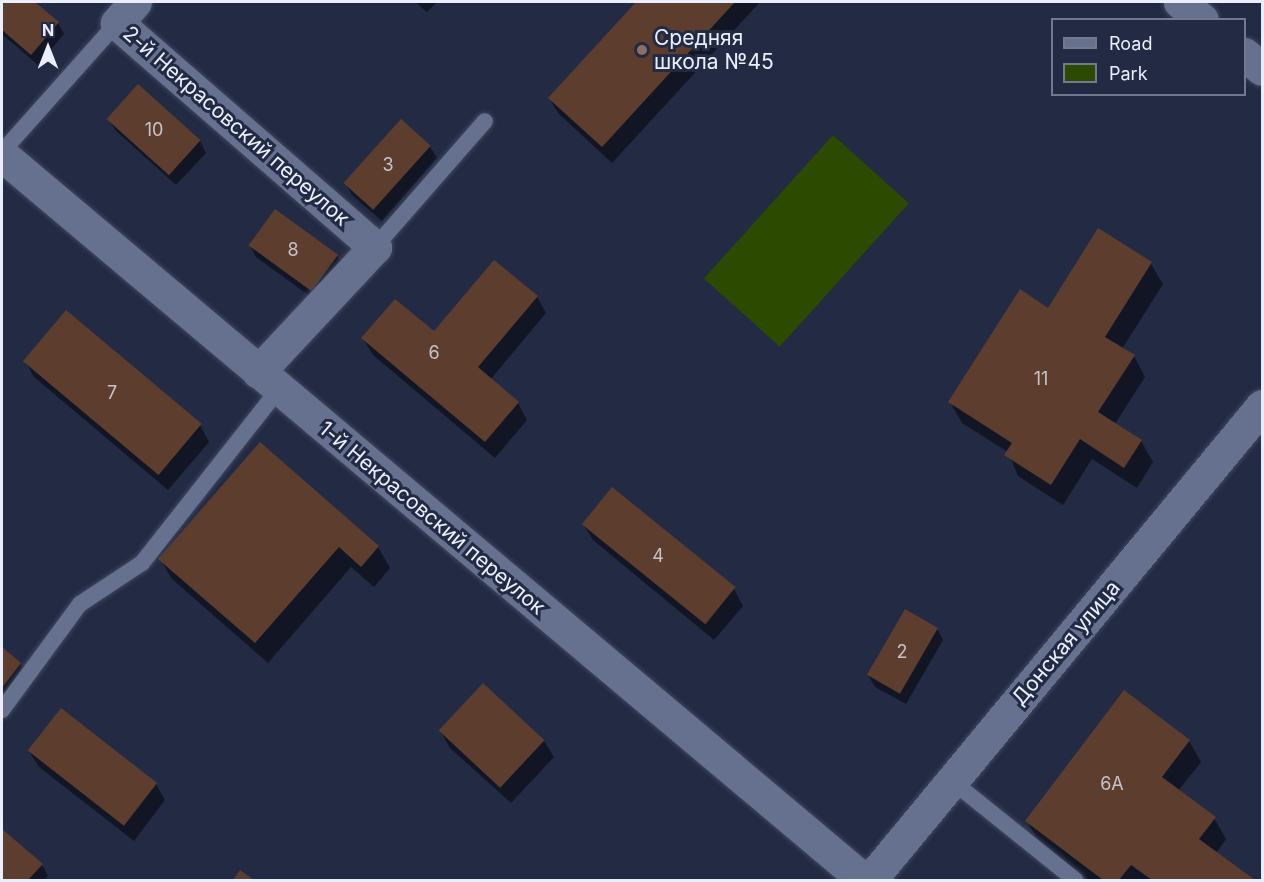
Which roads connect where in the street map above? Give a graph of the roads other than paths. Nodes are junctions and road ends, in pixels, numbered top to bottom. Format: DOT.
graph roads {
  1 [pos="1180,2"];
  2 [pos="126,13"];
  3 [pos="1200,18"];
  4 [pos="1246,55"];
  5 [pos="1263,69"];
  6 [pos="485,121"];
  7 [pos="2,153"];
  8 [pos="375,247"];
  9 [pos="269,381"];
  10 [pos="1257,423"];
  11 [pos="2,710"];
  12 [pos="952,781"];
  13 [pos="864,880"];
  14 [pos="870,880"];
  15 [pos="1076,880"];
  1 -- 3 [label="street"];
  2 -- 7 [label="lane"];
  2 -- 8 [label="street, 2-й Некрасовский переулок"];
  4 -- 5 [label="street"];
  6 -- 8 [label="lane"];
  7 -- 9 [label="street, 1-й Некрасовский переулок"];
  8 -- 9 [label="street"];
  9 -- 11 [label="lane"];
  9 -- 13 [label="street, 1-й Некрасовский переулок"];
  10 -- 12 [label="street, Донская улица"];
  12 -- 14 [label="street, Донская улица"];
  12 -- 15 [label="lane"];
}
